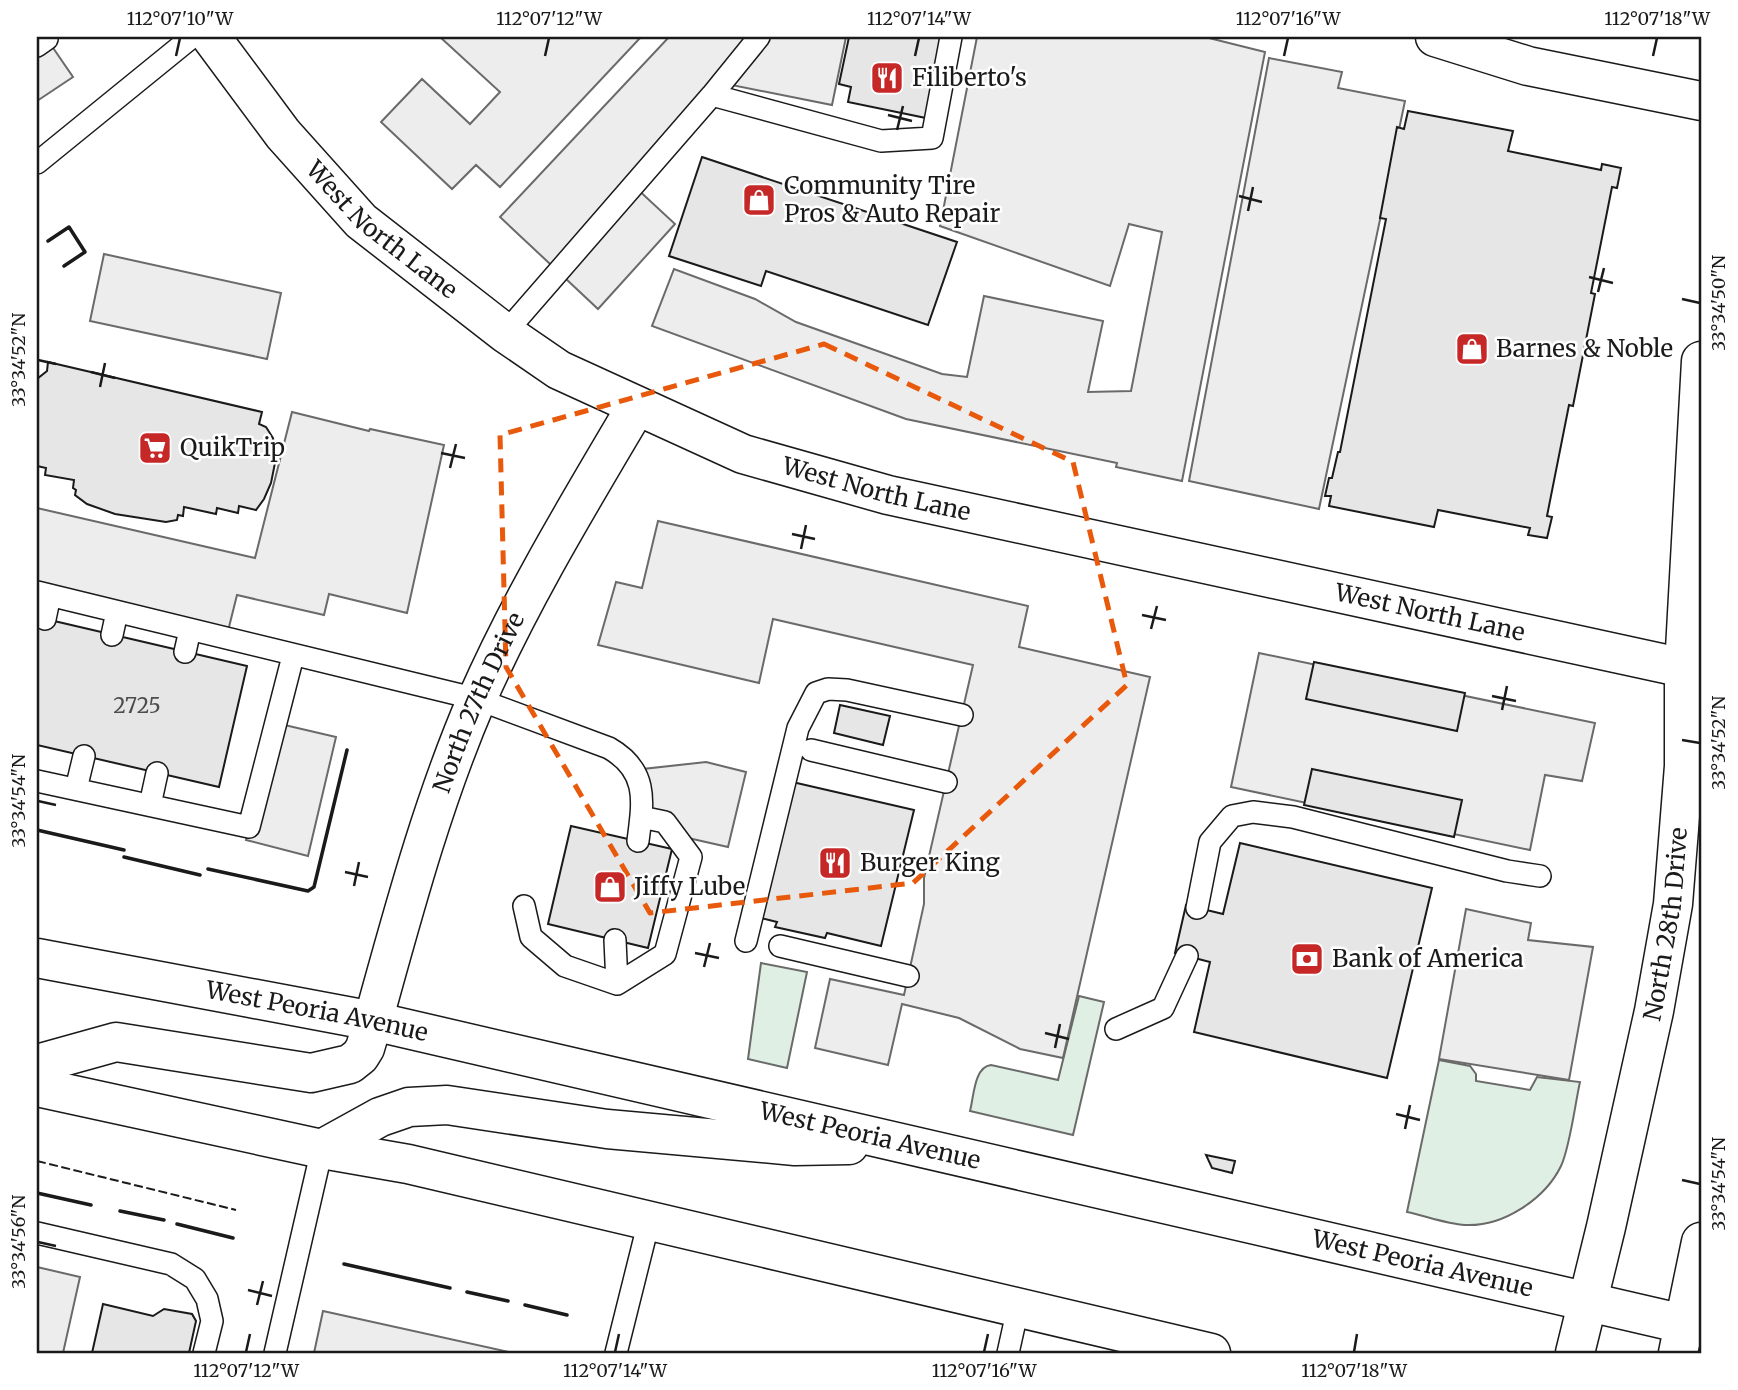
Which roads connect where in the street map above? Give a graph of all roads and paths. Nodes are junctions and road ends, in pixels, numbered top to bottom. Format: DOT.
graph roads {
  1 [pos="192,37"];
  2 [pos="211,37"];
  3 [pos="759,37"];
  4 [pos="951,37"];
  5 [pos="1435,37"];
  6 [pos="712,95"];
  7 [pos="1701,101"];
  8 [pos="37,163"];
  9 [pos="505,333"];
  10 [pos="1701,361"];
  11 [pos="636,407"];
  12 [pos="43,593"];
  13 [pos="117,612"];
  14 [pos="45,620"];
  15 [pos="190,630"];
  16 [pos="112,635"];
  17 [pos="185,652"];
  18 [pos="293,656"];
  19 [pos="1684,668"];
  20 [pos="477,699"];
  21 [pos="962,715"];
  22 [pos="811,750"];
  23 [pos="84,756"];
  24 [pos="157,773"];
  25 [pos="37,781"];
  26 [pos="946,782"];
  27 [pos="76,789"];
  28 [pos="150,806"];
  29 [pos="641,817"];
  30 [pos="638,841"];
  31 [pos="1540,876"];
  32 [pos="524,906"];
  33 [pos="1197,908"];
  34 [pos="615,940"];
  35 [pos="746,941"];
  36 [pos="780,946"];
  37 [pos="1187,956"];
  38 [pos="37,958"];
  39 [pos="908,976"];
  40 [pos="617,984"];
  41 [pos="373,1021"];
  42 [pos="1116,1029"];
  43 [pos="37,1064"];
  44 [pos="37,1087"];
  45 [pos="907,1144"];
  46 [pos="322,1149"];
  47 [pos="649,1221"];
  48 [pos="37,1233"];
  49 [pos="1701,1242"];
  50 [pos="1588,1302"];
  51 [pos="1018,1308"];
  52 [pos="1688,1335"];
  53 [pos="204,1353"];
  54 [pos="275,1353"];
  55 [pos="616,1353"];
  56 [pos="1008,1353"];
  57 [pos="1211,1353"];
  58 [pos="1575,1353"];
  1 -- 8 [label="lane"];
  2 -- 9 [label="main road, West North Lane"];
  3 -- 6 [label="lane"];
  4 -- 6 [label="lane"];
  5 -- 7 [label="main road"];
  6 -- 9 [label="lane"];
  9 -- 11 [label="main road, West North Lane"];
  10 -- 19 [label="main road, North 28th Drive"];
  11 -- 19 [label="main road, West North Lane"];
  11 -- 20 [label="main road, North 27th Drive"];
  12 -- 13 [label="lane"];
  12 -- 14 [label="lane"];
  13 -- 15 [label="lane"];
  13 -- 16 [label="lane"];
  15 -- 17 [label="lane"];
  15 -- 18 [label="lane"];
  18 -- 20 [label="lane"];
  18 -- 28 [label="lane"];
  19 -- 50 [label="main road, North 28th Drive"];
  20 -- 29 [label="lane"];
  20 -- 41 [label="main road, North 27th Drive"];
  21 -- 35 [label="lane"];
  22 -- 26 [label="lane"];
  23 -- 27 [label="lane"];
  24 -- 28 [label="lane"];
  25 -- 27 [label="lane"];
  27 -- 28 [label="lane"];
  29 -- 30 [label="lane"];
  29 -- 40 [label="lane"];
  31 -- 33 [label="lane"];
  32 -- 40 [label="lane"];
  34 -- 40 [label="lane"];
  36 -- 39 [label="lane"];
  37 -- 42 [label="lane"];
  38 -- 41 [label="main road, West Peoria Avenue"];
  41 -- 43 [label="main road, North 27th Drive"];
  41 -- 45 [label="main road, West Peoria Avenue"];
  44 -- 46 [label="main road"];
  45 -- 46 [label="main road"];
  45 -- 50 [label="main road, West Peoria Avenue"];
  46 -- 47 [label="main road"];
  46 -- 54 [label="lane"];
  47 -- 51 [label="main road"];
  47 -- 55 [label="lane"];
  48 -- 53 [label="lane"];
  49 -- 52 [label="main road"];
  50 -- 52 [label="main road, West Peoria Avenue"];
  50 -- 58 [label="main road, North 28th Drive"];
  51 -- 56 [label="lane"];
  51 -- 57 [label="main road"];
}
